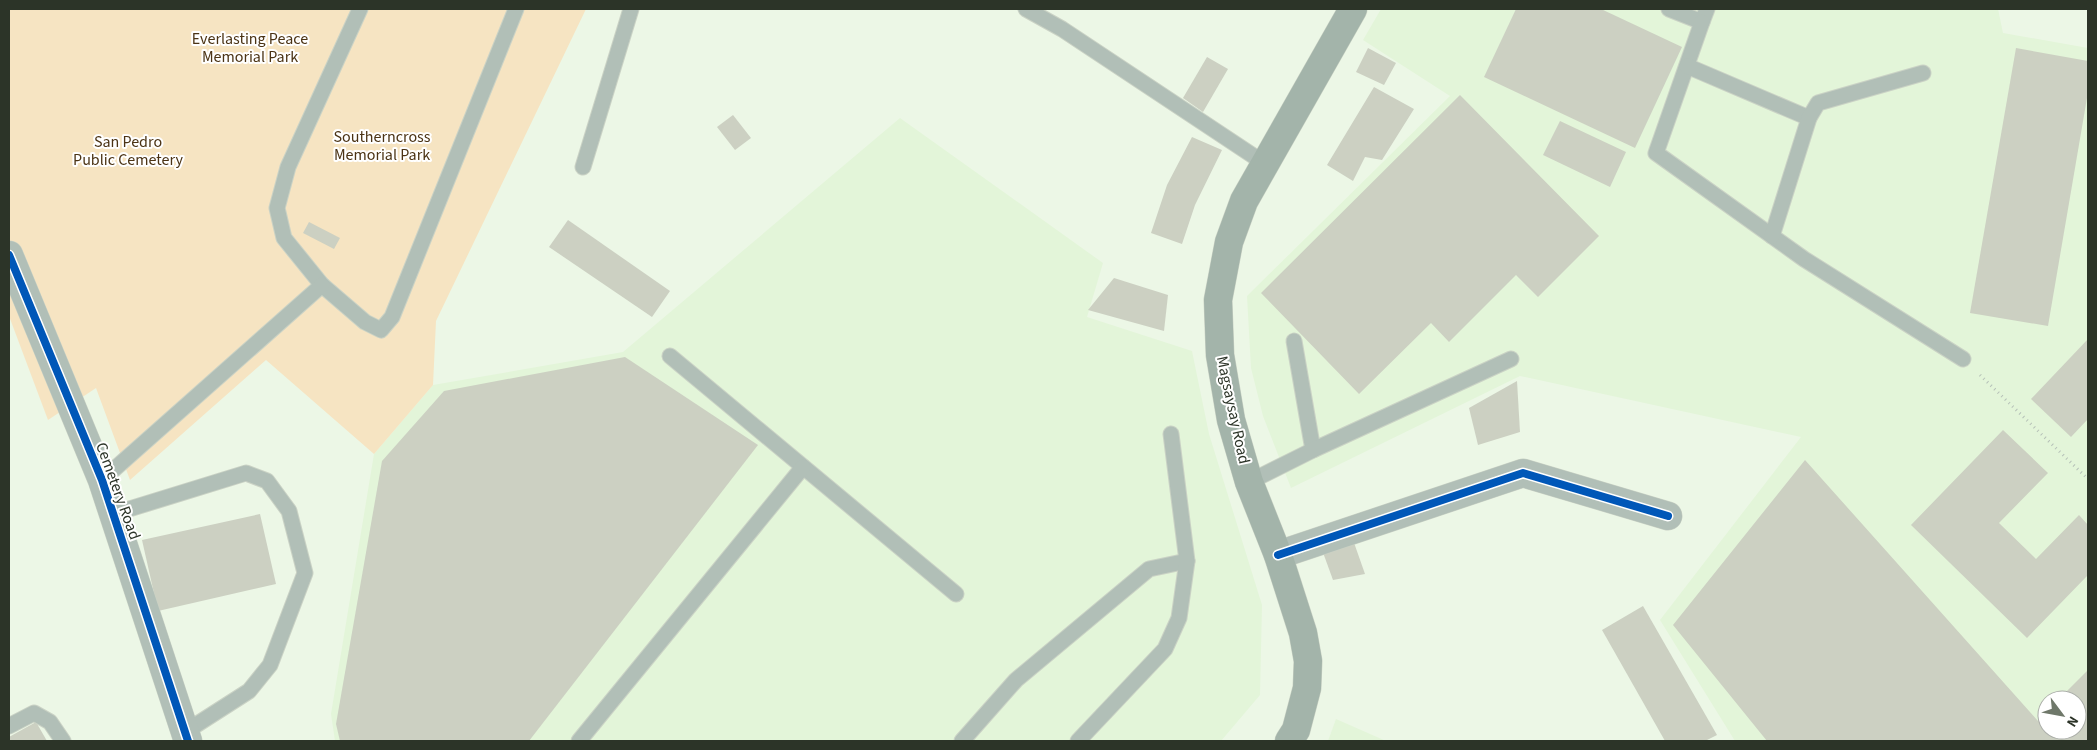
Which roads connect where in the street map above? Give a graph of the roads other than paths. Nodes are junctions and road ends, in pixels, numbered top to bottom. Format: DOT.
graph roads {
  1 [pos="360,9"];
  2 [pos="516,9"];
  3 [pos="631,9"];
  4 [pos="1026,9"];
  5 [pos="1353,9"];
  6 [pos="1669,9"];
  7 [pos="1705,16"];
  8 [pos="1686,66"];
  9 [pos="1923,73"];
  10 [pos="1809,118"];
  11 [pos="1264,163"];
  12 [pos="583,167"];
  13 [pos="1772,236"];
  14 [pos="9,255"];
  15 [pos="322,285"];
  16 [pos="1294,340"];
  17 [pos="670,356"];
  18 [pos="1510,359"];
  19 [pos="1963,359"];
  20 [pos="1170,434"];
  21 [pos="1313,450"];
  22 [pos="803,467"];
  23 [pos="102,480"];
  24 [pos="1249,482"];
  25 [pos="113,514"];
  26 [pos="1668,516"];
  27 [pos="1278,555"];
  28 [pos="1187,561"];
  29 [pos="956,594"];
  30 [pos="9,726"];
  31 [pos="186,737"];
  32 [pos="63,741"];
  33 [pos="579,741"];
  34 [pos="962,741"];
  35 [pos="1078,741"];
  36 [pos="1289,741"];
  1 -- 15 [label="lane"];
  2 -- 15 [label="lane"];
  3 -- 12 [label="lane"];
  4 -- 11 [label="lane"];
  5 -- 11 [label="main road, Magsaysay Road"];
  6 -- 7 [label="lane"];
  7 -- 8 [label="lane"];
  8 -- 10 [label="lane"];
  8 -- 13 [label="lane"];
  9 -- 10 [label="lane"];
  10 -- 13 [label="lane"];
  11 -- 24 [label="main road, Magsaysay Road"];
  13 -- 19 [label="lane"];
  14 -- 23 [label="street, Cemetery Road"];
  15 -- 23 [label="lane"];
  16 -- 21 [label="lane"];
  17 -- 22 [label="lane"];
  18 -- 21 [label="lane"];
  20 -- 28 [label="lane"];
  21 -- 24 [label="lane"];
  22 -- 29 [label="lane"];
  22 -- 33 [label="lane"];
  23 -- 25 [label="street, Cemetery Road"];
  24 -- 27 [label="main road, Magsaysay Road"];
  25 -- 31 [label="street, Cemetery Road"];
  25 -- 31 [label="lane"];
  26 -- 27 [label="street"];
  27 -- 36 [label="main road, Magsaysay Road"];
  28 -- 34 [label="lane"];
  28 -- 35 [label="lane"];
  30 -- 32 [label="lane"];
}
